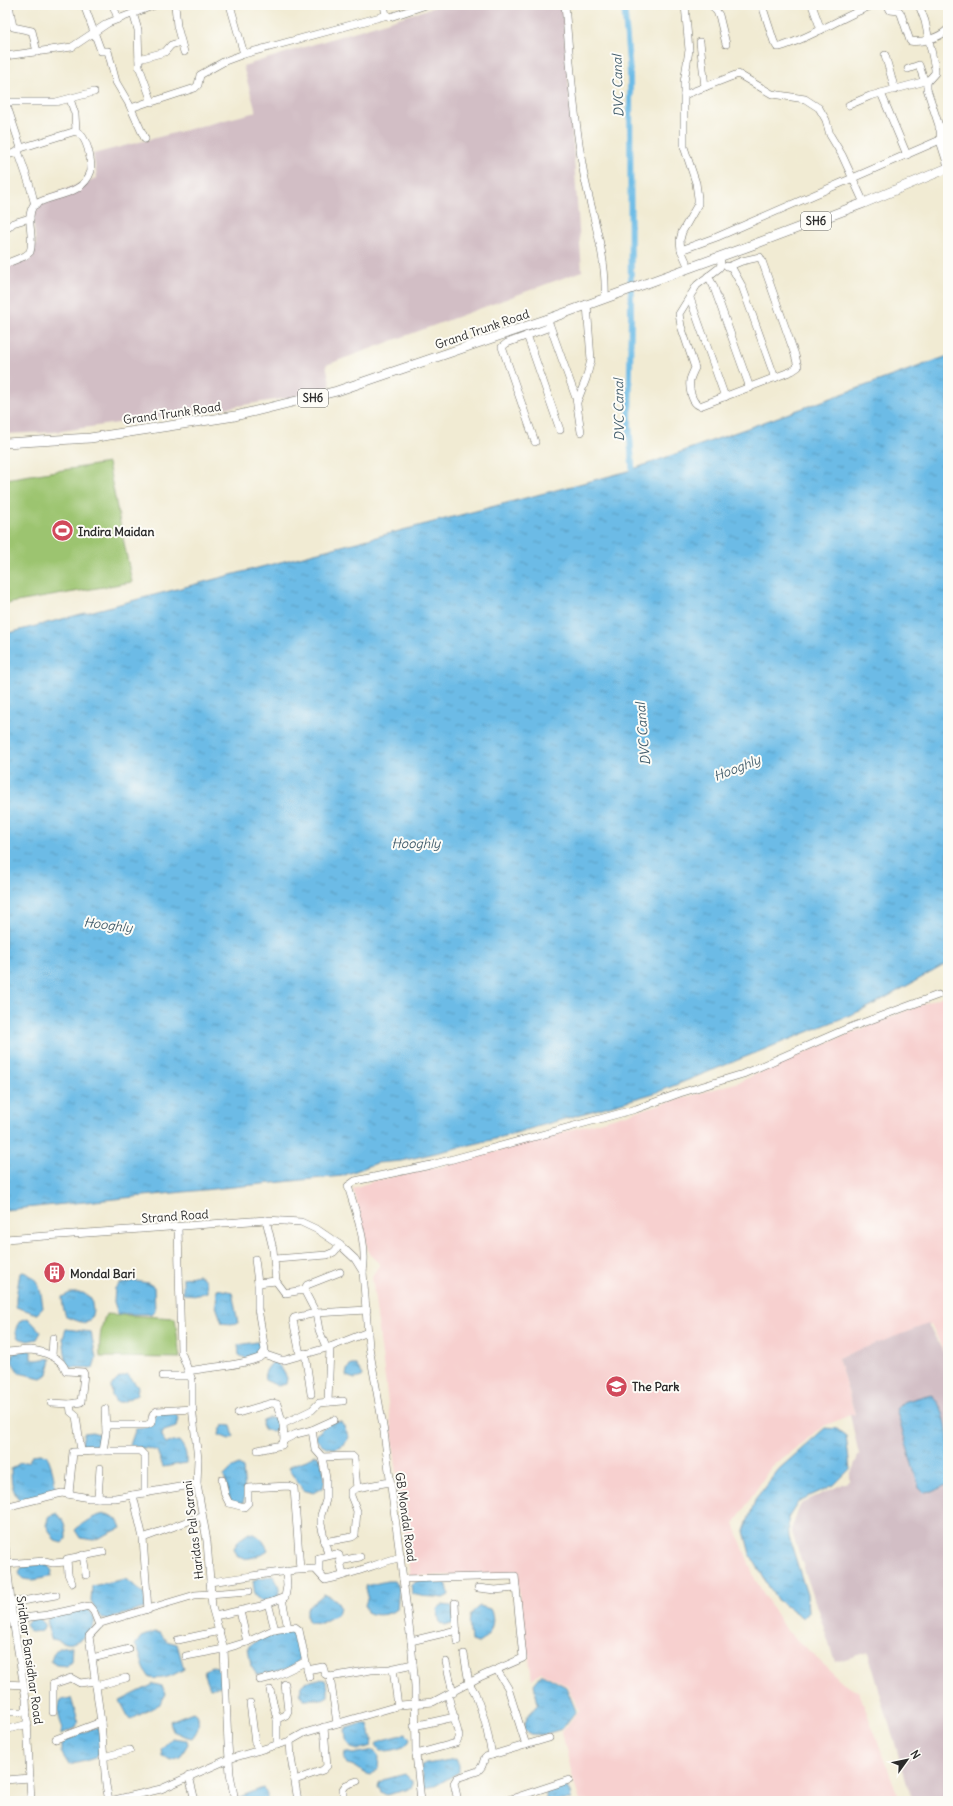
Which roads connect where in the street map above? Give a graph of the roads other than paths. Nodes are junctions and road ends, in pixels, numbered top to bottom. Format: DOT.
graph roads {
  1 [pos="9,5"];
  2 [pos="84,5"];
  3 [pos="113,5"];
  4 [pos="154,5"];
  5 [pos="175,5"];
  6 [pos="230,5"];
  7 [pos="384,5"];
  8 [pos="426,5"];
  9 [pos="565,5"];
  10 [pos="685,5"];
  11 [pos="712,5"];
  12 [pos="762,5"];
  13 [pos="812,5"];
  14 [pos="873,5"];
  15 [pos="888,5"];
  16 [pos="919,5"];
  17 [pos="146,6"];
  18 [pos="133,13"];
  19 [pos="386,15"];
  20 [pos="118,19"];
  21 [pos="821,30"];
  22 [pos="948,30"];
  23 [pos="94,32"];
  24 [pos="929,39"];
  25 [pos="181,42"];
  26 [pos="700,42"];
  27 [pos="726,44"];
  28 [pos="37,52"];
  29 [pos="184,52"];
  30 [pos="244,54"];
  31 [pos="885,55"];
  32 [pos="5,56"];
  33 [pos="139,59"];
  34 [pos="908,69"];
  35 [pos="927,81"];
  36 [pos="705,87"];
  37 [pos="894,90"];
  38 [pos="94,92"];
  39 [pos="881,93"];
  40 [pos="684,95"];
  41 [pos="70,99"];
  42 [pos="152,101"];
  43 [pos="5,102"];
  44 [pos="5,105"];
  45 [pos="849,105"];
  46 [pos="131,108"];
  47 [pos="948,125"];
  48 [pos="939,128"];
  49 [pos="76,131"];
  50 [pos="145,139"];
  51 [pos="940,140"];
  52 [pos="20,150"];
  53 [pos="908,155"];
  54 [pos="5,156"];
  55 [pos="948,167"];
  56 [pos="853,179"];
  57 [pos="864,203"];
  58 [pos="35,204"];
  59 [pos="30,218"];
  60 [pos="5,228"];
  61 [pos="681,250"];
  62 [pos="720,257"];
  63 [pos="5,264"];
  64 [pos="730,266"];
  65 [pos="719,268"];
  66 [pos="686,269"];
  67 [pos="708,276"];
  68 [pos="606,297"];
  69 [pos="690,298"];
  70 [pos="587,304"];
  71 [pos="549,323"];
  72 [pos="527,335"];
  73 [pos="775,378"];
  74 [pos="750,388"];
  75 [pos="725,397"];
  76 [pos="577,402"];
  77 [pos="560,430"];
  78 [pos="581,432"];
  79 [pos="535,442"];
  80 [pos="5,443"];
  81 [pos="938,995"];
  82 [pos="266,1220"];
  83 [pos="178,1227"];
  84 [pos="5,1239"];
  85 [pos="340,1245"];
  86 [pos="255,1259"];
  87 [pos="275,1259"];
  88 [pos="340,1272"];
  89 [pos="363,1272"];
  90 [pos="276,1280"];
  91 [pos="258,1283"];
  92 [pos="304,1290"];
  93 [pos="367,1310"];
  94 [pos="316,1313"];
  95 [pos="368,1332"];
  96 [pos="53,1338"];
  97 [pos="328,1347"];
  98 [pos="5,1352"];
  99 [pos="302,1353"];
  100 [pos="263,1354"];
  101 [pos="52,1356"];
  102 [pos="189,1373"];
  103 [pos="163,1376"];
  104 [pos="311,1394"];
  105 [pos="328,1402"];
  106 [pos="343,1402"];
  107 [pos="51,1403"];
  108 [pos="70,1404"];
  109 [pos="105,1409"];
  110 [pos="192,1409"];
  111 [pos="238,1413"];
  112 [pos="334,1420"];
  113 [pos="283,1424"];
  114 [pos="106,1425"];
  115 [pos="312,1430"];
  116 [pos="284,1440"];
  117 [pos="258,1450"];
  118 [pos="81,1451"];
  119 [pos="103,1452"];
  120 [pos="322,1457"];
  121 [pos="100,1468"];
  122 [pos="222,1480"];
  123 [pos="390,1482"];
  124 [pos="197,1484"];
  125 [pos="357,1488"];
  126 [pos="145,1493"];
  127 [pos="69,1494"];
  128 [pos="134,1495"];
  129 [pos="98,1498"];
  130 [pos="5,1507"];
  131 [pos="202,1516"];
  132 [pos="143,1538"];
  133 [pos="324,1542"];
  134 [pos="5,1546"];
  135 [pos="103,1552"];
  136 [pos="83,1555"];
  137 [pos="328,1555"];
  138 [pos="360,1557"];
  139 [pos="401,1557"];
  140 [pos="340,1561"];
  141 [pos="66,1562"];
  142 [pos="6,1564"];
  143 [pos="300,1570"];
  144 [pos="286,1571"];
  145 [pos="319,1571"];
  146 [pos="86,1575"];
  147 [pos="343,1575"];
  148 [pos="403,1578"];
  149 [pos="210,1582"];
  150 [pos="72,1583"];
  151 [pos="478,1588"];
  152 [pos="516,1588"];
  153 [pos="249,1591"];
  154 [pos="56,1595"];
  155 [pos="211,1595"];
  156 [pos="282,1599"];
  157 [pos="8,1603"];
  158 [pos="455,1603"];
  159 [pos="268,1604"];
  160 [pos="148,1610"];
  161 [pos="240,1611"];
  162 [pos="215,1616"];
  163 [pos="9,1620"];
  164 [pos="99,1625"];
  165 [pos="288,1628"];
  166 [pos="275,1630"];
  167 [pos="457,1630"];
  168 [pos="220,1631"];
  169 [pos="178,1640"];
  170 [pos="411,1641"];
  171 [pos="457,1641"];
  172 [pos="247,1642"];
  173 [pos="129,1649"];
  174 [pos="224,1649"];
  175 [pos="464,1654"];
  176 [pos="186,1656"];
  177 [pos="92,1658"];
  178 [pos="305,1662"];
  179 [pos="446,1662"];
  180 [pos="413,1664"];
  181 [pos="393,1669"];
  182 [pos="497,1670"];
  183 [pos="330,1677"];
  184 [pos="126,1678"];
  185 [pos="260,1680"];
  186 [pos="96,1683"];
  187 [pos="469,1683"];
  188 [pos="5,1684"];
  189 [pos="285,1684"];
  190 [pos="24,1685"];
  191 [pos="270,1690"];
  192 [pos="451,1694"];
  193 [pos="250,1703"];
  194 [pos="414,1703"];
  195 [pos="398,1706"];
  196 [pos="5,1712"];
  197 [pos="27,1712"];
  198 [pos="53,1712"];
  199 [pos="455,1717"];
  200 [pos="277,1719"];
  201 [pos="101,1722"];
  202 [pos="337,1723"];
  203 [pos="28,1724"];
  204 [pos="414,1726"];
  205 [pos="324,1727"];
  206 [pos="5,1730"];
  207 [pos="549,1738"];
  208 [pos="56,1739"];
  209 [pos="290,1741"];
  210 [pos="277,1745"];
  211 [pos="526,1745"];
  212 [pos="130,1750"];
  213 [pos="259,1750"];
  214 [pos="416,1754"];
  215 [pos="492,1755"];
  216 [pos="103,1757"];
  217 [pos="229,1759"];
  218 [pos="189,1776"];
  219 [pos="30,1778"];
  220 [pos="5,1780"];
  221 [pos="295,1780"];
  222 [pos="569,1780"];
  223 [pos="357,1781"];
  224 [pos="142,1793"];
  225 [pos="31,1801"];
  226 [pos="110,1801"];
  227 [pos="144,1801"];
  228 [pos="195,1801"];
  229 [pos="235,1801"];
  230 [pos="298,1801"];
  231 [pos="343,1801"];
  232 [pos="421,1801"];
  233 [pos="458,1801"];
  234 [pos="505,1801"];
  1 -- 28 [label="street"];
  2 -- 23 [label="street"];
  3 -- 20 [label="street"];
  4 -- 17 [label="street"];
  5 -- 25 [label="street"];
  6 -- 30 [label="street"];
  7 -- 19 [label="street"];
  8 -- 19 [label="street"];
  9 -- 68 [label="street"];
  10 -- 40 [label="street"];
  11 -- 27 [label="street"];
  12 -- 21 [label="street"];
  13 -- 21 [label="street"];
  14 -- 21 [label="street"];
  15 -- 24 [label="street"];
  16 -- 24 [label="street"];
  17 -- 18 [label="street"];
  18 -- 20 [label="street"];
  18 -- 33 [label="street"];
  19 -- 30 [label="street"];
  20 -- 23 [label="street"];
  22 -- 24 [label="street"];
  23 -- 28 [label="street"];
  23 -- 46 [label="street"];
  24 -- 35 [label="street"];
  25 -- 29 [label="street"];
  25 -- 33 [label="street"];
  26 -- 36 [label="street"];
  28 -- 32 [label="street"];
  30 -- 42 [label="street"];
  31 -- 37 [label="street"];
  33 -- 42 [label="street"];
  34 -- 35 [label="street"];
  35 -- 37 [label="street"];
  35 -- 48 [label="street"];
  36 -- 40 [label="street"];
  36 -- 56 [label="street"];
  37 -- 39 [label="street"];
  38 -- 41 [label="street"];
  39 -- 45 [label="street"];
  39 -- 53 [label="street"];
  40 -- 61 [label="street"];
  41 -- 43 [label="street"];
  41 -- 49 [label="street"];
  42 -- 46 [label="street"];
  44 -- 52 [label="street"];
  46 -- 50 [label="street"];
  47 -- 48 [label="street"];
  48 -- 51 [label="street"];
  49 -- 52 [label="street"];
  49 -- 58 [label="street"];
  51 -- 53 [label="street"];
  51 -- 55 [label="street"];
  52 -- 54 [label="street"];
  52 -- 58 [label="street"];
  53 -- 56 [label="street"];
  55 -- 57 [label="main road, Grand Trunk Road / SH6"];
  56 -- 57 [label="street"];
  56 -- 61 [label="street"];
  57 -- 62 [label="main road, Grand Trunk Road / SH6"];
  58 -- 59 [label="street"];
  59 -- 60 [label="street"];
  59 -- 63 [label="street"];
  61 -- 66 [label="street"];
  62 -- 65 [label="street"];
  62 -- 66 [label="main road, Grand Trunk Road / SH6"];
  64 -- 65 [label="street"];
  64 -- 73 [label="street"];
  64 -- 73 [label="street"];
  65 -- 67 [label="street"];
  66 -- 68 [label="main road, Grand Trunk Road / SH6"];
  67 -- 69 [label="street"];
  67 -- 74 [label="street"];
  68 -- 70 [label="main road, Grand Trunk Road / SH6"];
  69 -- 75 [label="street"];
  69 -- 75 [label="street"];
  70 -- 71 [label="main road, Grand Trunk Road / SH6"];
  70 -- 76 [label="street"];
  71 -- 72 [label="street"];
  71 -- 76 [label="street"];
  71 -- 80 [label="main road, Grand Trunk Road / SH6"];
  72 -- 77 [label="street"];
  72 -- 79 [label="street"];
  73 -- 74 [label="street"];
  74 -- 75 [label="street"];
  76 -- 78 [label="street"];
  81 -- 89 [label="street"];
  82 -- 83 [label="street, Strand Road"];
  82 -- 85 [label="street, Strand Road"];
  82 -- 87 [label="street"];
  83 -- 84 [label="street, Strand Road"];
  83 -- 102 [label="street, Haridas Pal Sarani"];
  85 -- 87 [label="street"];
  85 -- 89 [label="street, GB Mondal Road"];
  86 -- 91 [label="street"];
  87 -- 90 [label="street"];
  88 -- 92 [label="street"];
  89 -- 93 [label="street, GB Mondal Road"];
  90 -- 91 [label="street"];
  90 -- 92 [label="street"];
  91 -- 100 [label="street"];
  92 -- 94 [label="street"];
  93 -- 94 [label="street"];
  93 -- 95 [label="street, GB Mondal Road"];
  94 -- 97 [label="street"];
  94 -- 99 [label="street"];
  95 -- 97 [label="street"];
  95 -- 123 [label="street, GB Mondal Road"];
  96 -- 101 [label="street"];
  97 -- 99 [label="street"];
  97 -- 105 [label="street"];
  98 -- 101 [label="street"];
  99 -- 100 [label="street"];
  99 -- 104 [label="street"];
  100 -- 102 [label="street"];
  101 -- 108 [label="street"];
  102 -- 103 [label="street"];
  102 -- 110 [label="street, Haridas Pal Sarani"];
  105 -- 106 [label="street"];
  105 -- 113 [label="street"];
  107 -- 108 [label="street"];
  108 -- 118 [label="street"];
  109 -- 114 [label="street"];
  110 -- 114 [label="street"];
  110 -- 124 [label="street, Haridas Pal Sarani"];
  111 -- 113 [label="street"];
  112 -- 115 [label="street"];
  113 -- 116 [label="street"];
  114 -- 119 [label="street"];
  115 -- 116 [label="street"];
  115 -- 120 [label="street"];
  116 -- 117 [label="street"];
  118 -- 119 [label="street"];
  118 -- 127 [label="street"];
  119 -- 126 [label="street"];
  120 -- 125 [label="street"];
  120 -- 133 [label="street"];
  121 -- 129 [label="street"];
  122 -- 143 [label="street"];
  123 -- 125 [label="street"];
  123 -- 139 [label="street, GB Mondal Road"];
  124 -- 126 [label="street"];
  124 -- 131 [label="street, Haridas Pal Sarani"];
  125 -- 133 [label="street"];
  126 -- 128 [label="street"];
  127 -- 129 [label="street"];
  127 -- 130 [label="street"];
  128 -- 129 [label="street"];
  128 -- 132 [label="street"];
  131 -- 132 [label="street"];
  131 -- 149 [label="street, Haridas Pal Sarani"];
  132 -- 160 [label="street"];
  133 -- 137 [label="street"];
  134 -- 142 [label="street, Sridhar Bansidhar Road"];
  135 -- 136 [label="street"];
  136 -- 141 [label="street"];
  136 -- 146 [label="street"];
  137 -- 140 [label="street"];
  137 -- 145 [label="street"];
  138 -- 140 [label="street"];
  139 -- 147 [label="street"];
  139 -- 148 [label="street, GB Mondal Road"];
  140 -- 147 [label="street"];
  141 -- 142 [label="street"];
  141 -- 150 [label="street"];
  142 -- 157 [label="street, Sridhar Bansidhar Road"];
  143 -- 144 [label="street"];
  143 -- 145 [label="street"];
  144 -- 149 [label="street"];
  144 -- 156 [label="street"];
  145 -- 147 [label="street"];
  148 -- 152 [label="street"];
  148 -- 170 [label="street, GB Mondal Road"];
  149 -- 155 [label="street, Haridas Pal Sarani"];
  151 -- 152 [label="street"];
  152 -- 182 [label="street"];
  153 -- 155 [label="street"];
  154 -- 157 [label="street"];
  155 -- 160 [label="street"];
  155 -- 162 [label="street, Haridas Pal Sarani"];
  156 -- 159 [label="street"];
  156 -- 165 [label="street"];
  157 -- 163 [label="street, Sridhar Bansidhar Road"];
  158 -- 167 [label="street"];
  159 -- 161 [label="street"];
  159 -- 166 [label="street"];
  160 -- 164 [label="street"];
  161 -- 162 [label="street"];
  161 -- 172 [label="street"];
  162 -- 168 [label="street, Haridas Pal Sarani"];
  163 -- 164 [label="street"];
  163 -- 190 [label="street, Sridhar Bansidhar Road"];
  164 -- 177 [label="street"];
  165 -- 166 [label="street"];
  165 -- 178 [label="street"];
  166 -- 172 [label="street"];
  167 -- 170 [label="street"];
  167 -- 171 [label="street"];
  168 -- 169 [label="street"];
  168 -- 174 [label="street, Haridas Pal Sarani"];
  170 -- 180 [label="street, GB Mondal Road"];
  172 -- 174 [label="street"];
  173 -- 177 [label="street"];
  174 -- 176 [label="street"];
  174 -- 217 [label="street, Haridas Pal Sarani"];
  175 -- 187 [label="street"];
  177 -- 186 [label="street"];
  178 -- 183 [label="street"];
  178 -- 185 [label="street"];
  179 -- 192 [label="street"];
  180 -- 181 [label="street"];
  180 -- 194 [label="street, GB Mondal Road"];
  181 -- 183 [label="street"];
  181 -- 195 [label="street"];
  182 -- 187 [label="street"];
  182 -- 211 [label="street"];
  183 -- 202 [label="street"];
  184 -- 186 [label="street"];
  186 -- 198 [label="street"];
  186 -- 201 [label="street"];
  187 -- 192 [label="street"];
  187 -- 215 [label="street"];
  188 -- 190 [label="street"];
  189 -- 200 [label="street"];
  190 -- 197 [label="street, Sridhar Bansidhar Road"];
  191 -- 200 [label="street"];
  192 -- 194 [label="street"];
  192 -- 199 [label="street"];
  193 -- 213 [label="street"];
  194 -- 195 [label="street"];
  194 -- 204 [label="street, GB Mondal Road"];
  195 -- 202 [label="street"];
  196 -- 197 [label="street"];
  197 -- 203 [label="street, Sridhar Bansidhar Road"];
  199 -- 204 [label="street"];
  199 -- 214 [label="street"];
  200 -- 210 [label="street"];
  201 -- 208 [label="street"];
  201 -- 216 [label="street"];
  202 -- 205 [label="street"];
  203 -- 206 [label="street"];
  203 -- 219 [label="street, Sridhar Bansidhar Road"];
  204 -- 214 [label="street, GB Mondal Road"];
  205 -- 209 [label="street"];
  205 -- 221 [label="street"];
  207 -- 211 [label="street"];
  209 -- 210 [label="street"];
  209 -- 221 [label="street"];
  210 -- 213 [label="street"];
  211 -- 215 [label="street"];
  212 -- 216 [label="street"];
  213 -- 217 [label="street"];
  214 -- 232 [label="street, GB Mondal Road"];
  215 -- 233 [label="street"];
  216 -- 226 [label="street"];
  217 -- 218 [label="street"];
  217 -- 229 [label="street, Haridas Pal Sarani"];
  218 -- 224 [label="street"];
  218 -- 228 [label="street"];
  219 -- 220 [label="street"];
  219 -- 225 [label="street, Sridhar Bansidhar Road"];
  221 -- 230 [label="street"];
  222 -- 234 [label="street"];
  223 -- 231 [label="street"];
  224 -- 226 [label="street"];
  224 -- 227 [label="street"];
}
